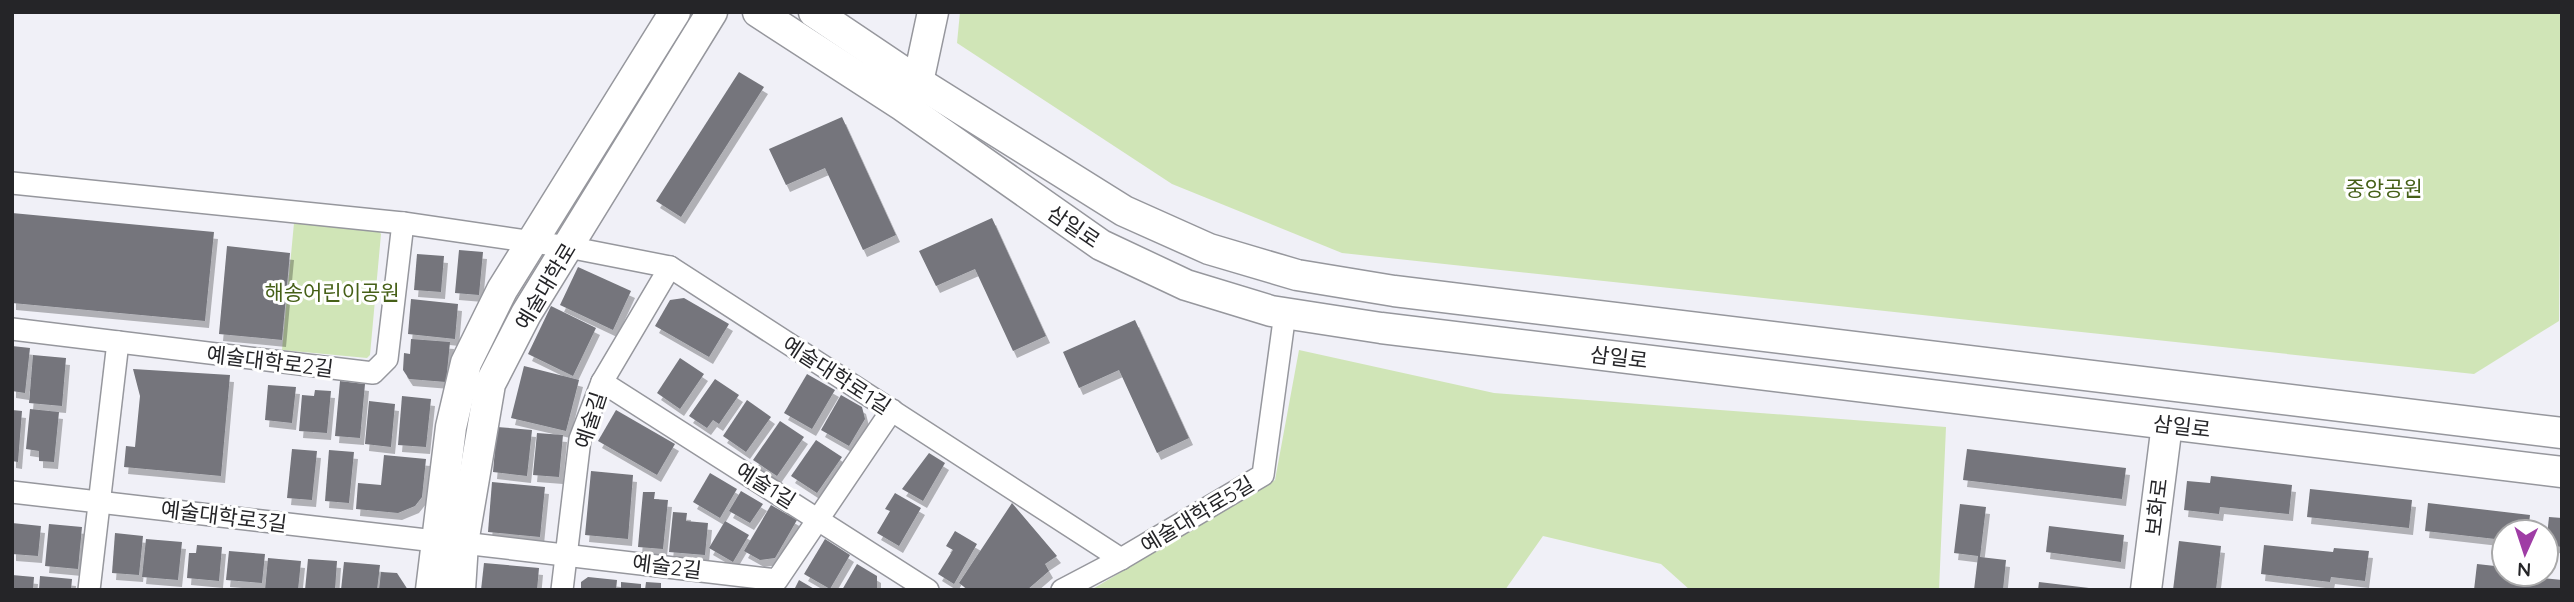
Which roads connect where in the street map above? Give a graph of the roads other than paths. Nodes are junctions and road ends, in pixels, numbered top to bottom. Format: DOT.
graph roads {
  1 [pos="676,12"];
  2 [pos="712,12"];
  3 [pos="758,12"];
  4 [pos="814,12"];
  5 [pos="933,12"];
  6 [pos="918,82"];
  7 [pos="12,183"];
  8 [pos="403,223"];
  9 [pos="532,242"];
  10 [pos="568,247"];
  11 [pos="670,267"];
  12 [pos="1285,313"];
  13 [pos="12,329"];
  14 [pos="118,342"];
  15 [pos="602,382"];
  16 [pos="892,410"];
  17 [pos="2167,424"];
  18 [pos="2562,433"];
  19 [pos="2562,472"];
  20 [pos="12,492"];
  21 [pos="102,502"];
  22 [pos="820,519"];
  23 [pos="449,542"];
  24 [pos="566,553"];
  25 [pos="1121,559"];
  26 [pos="895,581"];
  27 [pos="89,590"];
  28 [pos="431,590"];
  29 [pos="460,590"];
  30 [pos="562,590"];
  31 [pos="928,590"];
  32 [pos="1062,590"];
  33 [pos="2146,590"];
  1 -- 9 [label="main road, 예술대학로"];
  2 -- 10 [label="main road, 예술대학로"];
  3 -- 12 [label="main road, 삼일로"];
  4 -- 6 [label="main road, 삼일로"];
  5 -- 6 [label="main road"];
  6 -- 18 [label="main road, 삼일로"];
  7 -- 8 [label="street"];
  8 -- 9 [label="street"];
  8 -- 14 [label="street, 예술대학로2길"];
  9 -- 10 [label="street, 예술대학로1길"];
  9 -- 23 [label="main road, 예술대학로"];
  10 -- 11 [label="street, 예술대학로1길"];
  10 -- 23 [label="main road, 예술대학로"];
  11 -- 15 [label="street, 예술길"];
  11 -- 16 [label="street, 예술대학로1길"];
  12 -- 17 [label="main road, 삼일로"];
  12 -- 25 [label="street, 예술대학로5길"];
  13 -- 14 [label="street, 예술대학로2길"];
  14 -- 21 [label="street"];
  15 -- 22 [label="street, 예술1길"];
  15 -- 24 [label="street, 예술길"];
  16 -- 22 [label="street"];
  16 -- 25 [label="street, 예술대학로1길"];
  17 -- 19 [label="main road, 삼일로"];
  17 -- 33 [label="main road, 보화로"];
  20 -- 21 [label="street, 예술대학로3길"];
  21 -- 23 [label="street, 예술대학로3길"];
  21 -- 27 [label="street"];
  22 -- 24 [label="street, 예술2길"];
  22 -- 26 [label="street, 예술1길"];
  23 -- 24 [label="street, 예술대학로3길"];
  23 -- 28 [label="main road, 예술대학로"];
  23 -- 29 [label="main road, 예술대학로"];
  24 -- 30 [label="street, 예술길"];
  25 -- 32 [label="street, 예술대학로5길"];
  26 -- 31 [label="street, 예술1길"];
}
